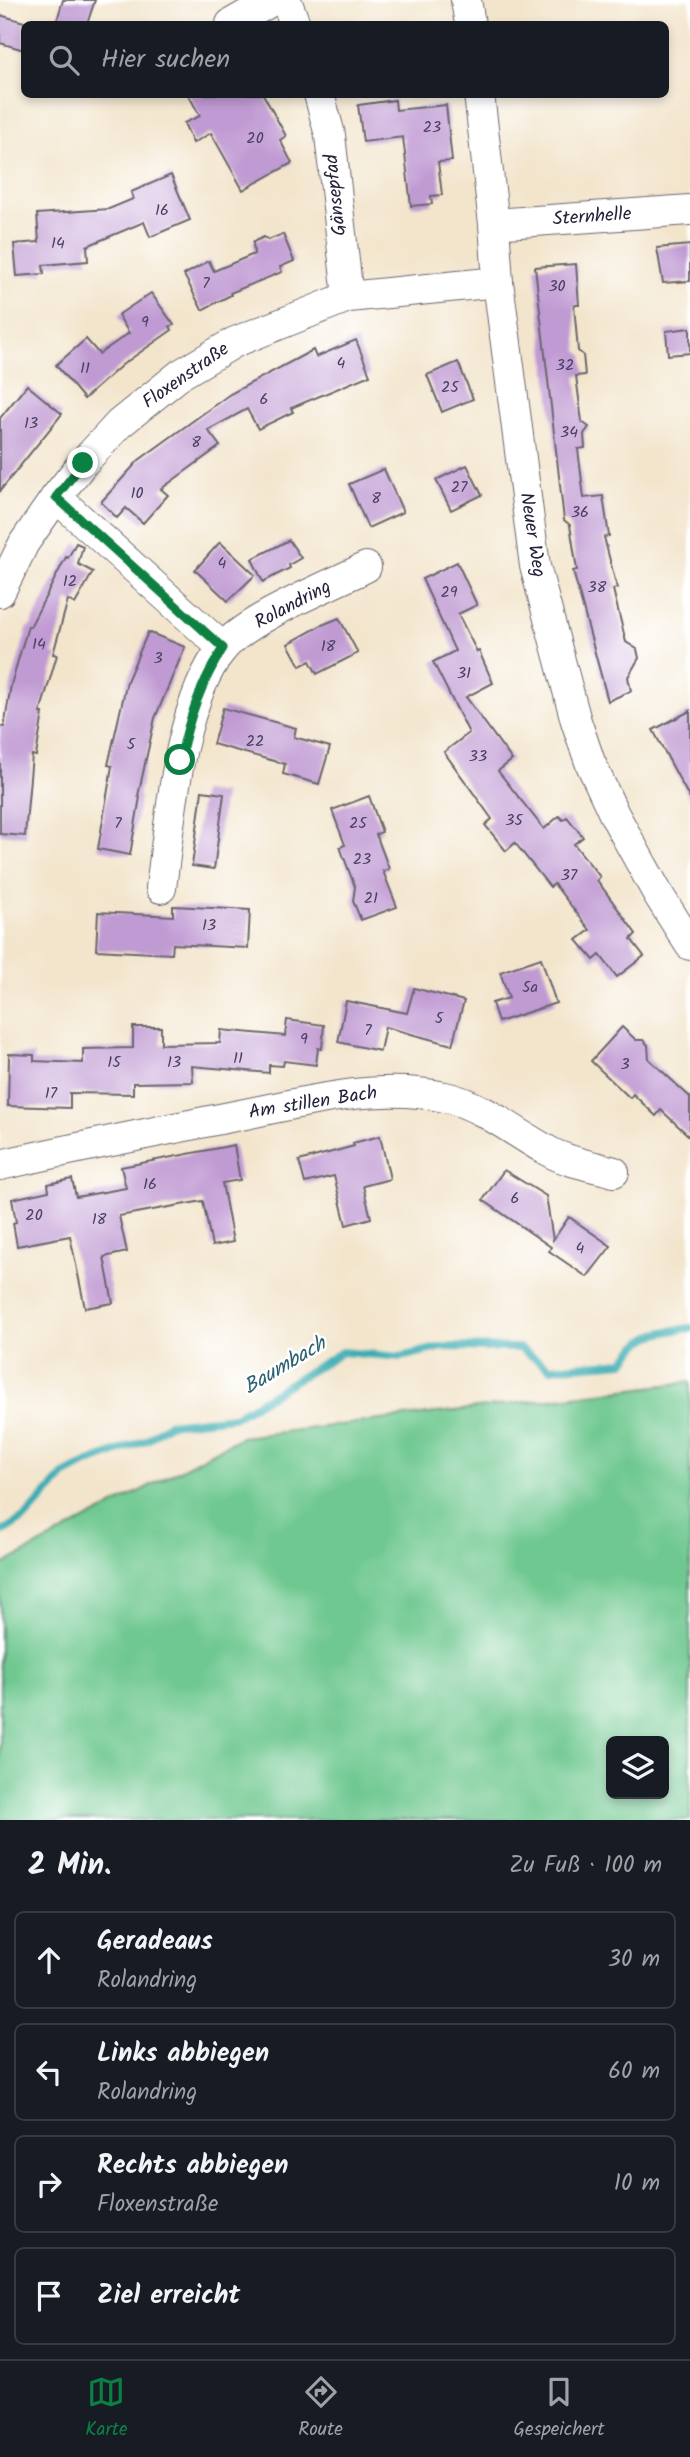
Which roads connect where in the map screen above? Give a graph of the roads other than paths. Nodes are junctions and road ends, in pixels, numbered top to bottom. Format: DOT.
graph roads {
  1 [pos="273,0"];
  2 [pos="286,0"];
  3 [pos="467,0"];
  4 [pos="236,21"];
  5 [pos="294,21"];
  6 [pos="470,21"];
  7 [pos="320,98"];
  8 [pos="479,98"];
  9 [pos="690,210"];
  10 [pos="494,223"];
  11 [pos="498,282"];
  12 [pos="348,298"];
  13 [pos="56,497"];
  14 [pos="366,567"];
  15 [pos="0,592"];
  16 [pos="223,648"];
  17 [pos="161,888"];
  18 [pos="690,945"];
  19 [pos="0,1166"];
  20 [pos="614,1172"];
  1 -- 4 [label="street"];
  2 -- 5 [label="street"];
  3 -- 6 [label="street"];
  7 -- 12 [label="street, Gänsepfad"];
  8 -- 10 [label="street, Neuer Weg"];
  9 -- 10 [label="street, Sternhelle"];
  10 -- 11 [label="street, Neuer Weg"];
  11 -- 12 [label="street, Floxenstraße"];
  11 -- 18 [label="street, Neuer Weg"];
  12 -- 13 [label="street, Floxenstraße"];
  13 -- 15 [label="street, Floxenstraße"];
  13 -- 16 [label="street"];
  14 -- 16 [label="street, Rolandring"];
  16 -- 17 [label="street, Rolandring"];
  19 -- 20 [label="street, Am stillen Bach"];
}
